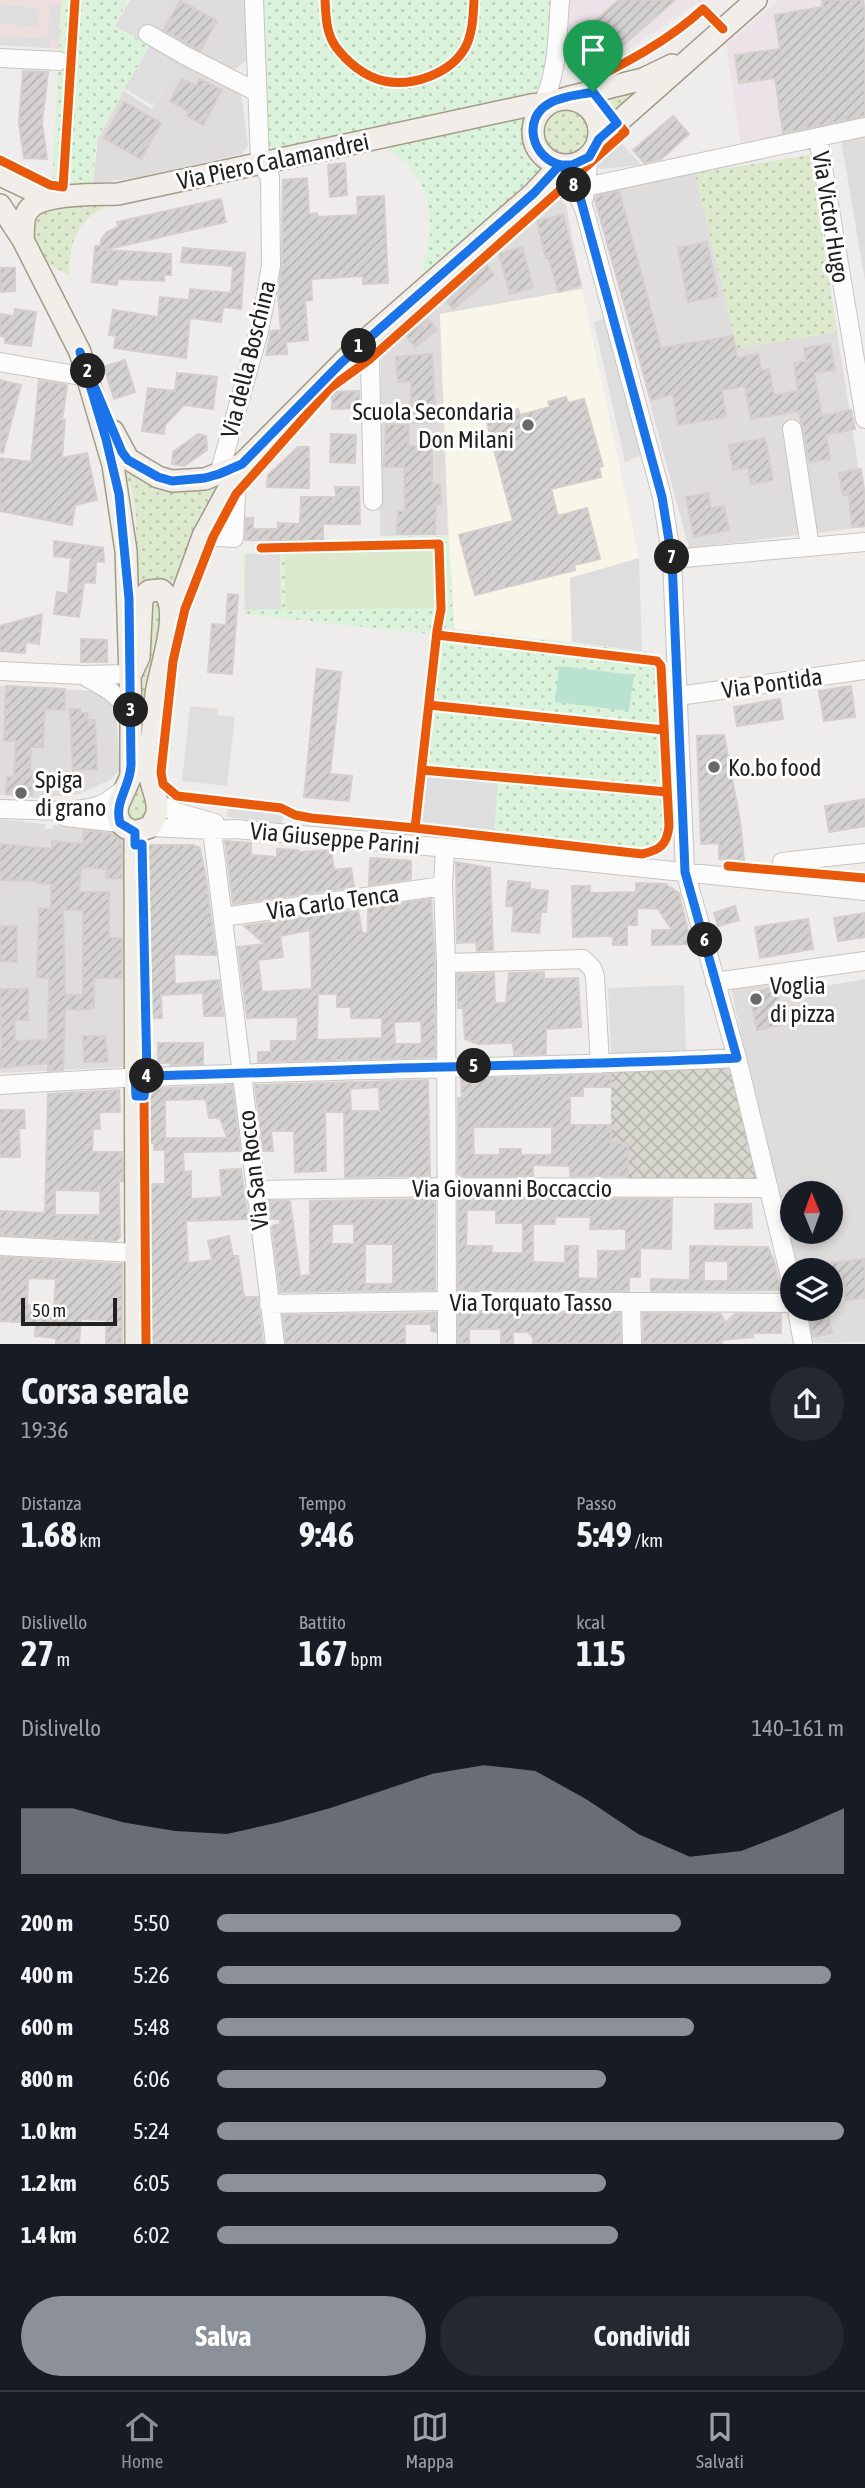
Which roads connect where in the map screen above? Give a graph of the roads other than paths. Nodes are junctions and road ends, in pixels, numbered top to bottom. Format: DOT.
graph roads {
  1 [pos="254,0"];
  2 [pos="560,0"];
  3 [pos="756,0"];
  4 [pos="148,34"];
  5 [pos="696,53"];
  6 [pos="0,58"];
  7 [pos="59,61"];
  8 [pos="257,92"];
  9 [pos="549,104"];
  10 [pos="865,127"];
  11 [pos="818,138"];
  12 [pos="260,162"];
  13 [pos="560,165"];
  14 [pos="587,169"];
  15 [pos="0,175"];
  16 [pos="534,193"];
  17 [pos="58,197"];
  18 [pos="2,212"];
  19 [pos="23,240"];
  20 [pos="80,352"];
  21 [pos="365,352"];
  22 [pos="0,362"];
  23 [pos="87,377"];
  24 [pos="865,419"];
  25 [pos="792,429"];
  26 [pos="225,479"];
  27 [pos="373,501"];
  28 [pos="203,536"];
  29 [pos="865,542"];
  30 [pos="810,547"];
  31 [pos="672,559"];
  32 [pos="170,623"];
  33 [pos="865,670"];
  34 [pos="0,671"];
  35 [pos="131,674"];
  36 [pos="83,675"];
  37 [pos="678,696"];
  38 [pos="131,709"];
  39 [pos="128,785"];
  40 [pos="157,803"];
  41 [pos="0,810"];
  42 [pos="135,827"];
  43 [pos="235,828"];
  44 [pos="212,830"];
  45 [pos="444,848"];
  46 [pos="865,853"];
  47 [pos="782,862"];
  48 [pos="685,872"];
  49 [pos="443,886"];
  50 [pos="865,891"];
  51 [pos="223,918"];
  52 [pos="865,961"];
  53 [pos="446,963"];
  54 [pos="715,982"];
  55 [pos="737,1058"];
  56 [pos="600,1064"];
  57 [pos="445,1067"];
  58 [pos="241,1074"];
  59 [pos="135,1077"];
  60 [pos="0,1085"];
  61 [pos="447,1187"];
  62 [pos="769,1188"];
  63 [pos="255,1190"];
  64 [pos="0,1246"];
  65 [pos="136,1253"];
  66 [pos="786,1258"];
  67 [pos="447,1301"];
  68 [pos="631,1302"];
  69 [pos="780,1303"];
  70 [pos="269,1304"];
  71 [pos="799,1321"];
  72 [pos="136,1343"];
  73 [pos="275,1343"];
  74 [pos="447,1343"];
  75 [pos="632,1343"];
  76 [pos="803,1343"];
  1 -- 8 [label="street, Via della Boschina"];
  2 -- 9 [label="street"];
  3 -- 5 [label="main road"];
  4 -- 8 [label="street"];
  5 -- 9 [label="main road, Via Piero Calamandrei"];
  5 -- 14 [label="main road"];
  6 -- 7 [label="street"];
  8 -- 12 [label="street, Via della Boschina"];
  9 -- 12 [label="main road, Via Piero Calamandrei"];
  9 -- 13 [label="main road"];
  9 -- 14 [label="main road"];
  10 -- 11 [label="street"];
  11 -- 14 [label="street"];
  11 -- 24 [label="street, Via Victor Hugo"];
  12 -- 17 [label="main road, Via Piero Calamandrei"];
  12 -- 26 [label="street, Via della Boschina"];
  13 -- 14 [label="main road"];
  13 -- 16 [label="main road"];
  14 -- 16 [label="street"];
  14 -- 31 [label="street"];
  15 -- 17 [label="main road"];
  16 -- 21 [label="main road"];
  17 -- 19 [label="main road, Via Piero Calamandrei"];
  18 -- 19 [label="main road"];
  19 -- 20 [label="main road"];
  20 -- 23 [label="main road"];
  20 -- 26 [label="main road"];
  21 -- 26 [label="main road"];
  21 -- 27 [label="street"];
  22 -- 23 [label="street"];
  23 -- 35 [label="main road"];
  25 -- 30 [label="street"];
  26 -- 28 [label="main road"];
  26 -- 28 [label="street"];
  28 -- 32 [label="main road"];
  29 -- 30 [label="street"];
  30 -- 31 [label="street"];
  31 -- 37 [label="street"];
  32 -- 35 [label="main road"];
  32 -- 40 [label="main road"];
  33 -- 37 [label="street, Via Pontida"];
  34 -- 36 [label="street"];
  35 -- 36 [label="street"];
  35 -- 38 [label="main road"];
  36 -- 38 [label="street"];
  37 -- 48 [label="street"];
  38 -- 39 [label="main road"];
  39 -- 41 [label="street, Via Giuseppe Parini"];
  39 -- 42 [label="main road"];
  40 -- 42 [label="main road"];
  40 -- 43 [label="street, Via Giuseppe Parini"];
  41 -- 42 [label="street, Via Giuseppe Parini"];
  42 -- 44 [label="street, Via Giuseppe Parini"];
  42 -- 59 [label="main road"];
  43 -- 44 [label="street, Via Giuseppe Parini"];
  43 -- 45 [label="street, Via Giuseppe Parini"];
  44 -- 51 [label="street, Via San Rocco"];
  45 -- 48 [label="street, Via Giuseppe Parini"];
  45 -- 49 [label="street"];
  46 -- 47 [label="street"];
  48 -- 50 [label="street, Via Giuseppe Parini"];
  48 -- 54 [label="street"];
  49 -- 51 [label="street, Via Carlo Tenca"];
  49 -- 53 [label="street"];
  51 -- 58 [label="street, Via San Rocco"];
  52 -- 54 [label="street"];
  53 -- 56 [label="street"];
  53 -- 57 [label="street"];
  54 -- 55 [label="street"];
  55 -- 56 [label="street"];
  55 -- 62 [label="street"];
  56 -- 57 [label="street"];
  57 -- 58 [label="street"];
  57 -- 61 [label="street"];
  58 -- 59 [label="street"];
  58 -- 63 [label="street, Via San Rocco"];
  59 -- 60 [label="street"];
  59 -- 65 [label="main road"];
  61 -- 62 [label="street, Via Giovanni Boccaccio"];
  61 -- 63 [label="street, Via Giovanni Boccaccio"];
  61 -- 67 [label="street"];
  62 -- 66 [label="street"];
  63 -- 70 [label="street, Via San Rocco"];
  64 -- 65 [label="street"];
  65 -- 72 [label="main road"];
  67 -- 68 [label="street, Via Torquato Tasso"];
  67 -- 70 [label="street, Via Torquato Tasso"];
  67 -- 74 [label="street"];
  68 -- 69 [label="street, Via Torquato Tasso"];
  68 -- 75 [label="street"];
  70 -- 73 [label="street, Via San Rocco"];
  71 -- 76 [label="street"];
}
